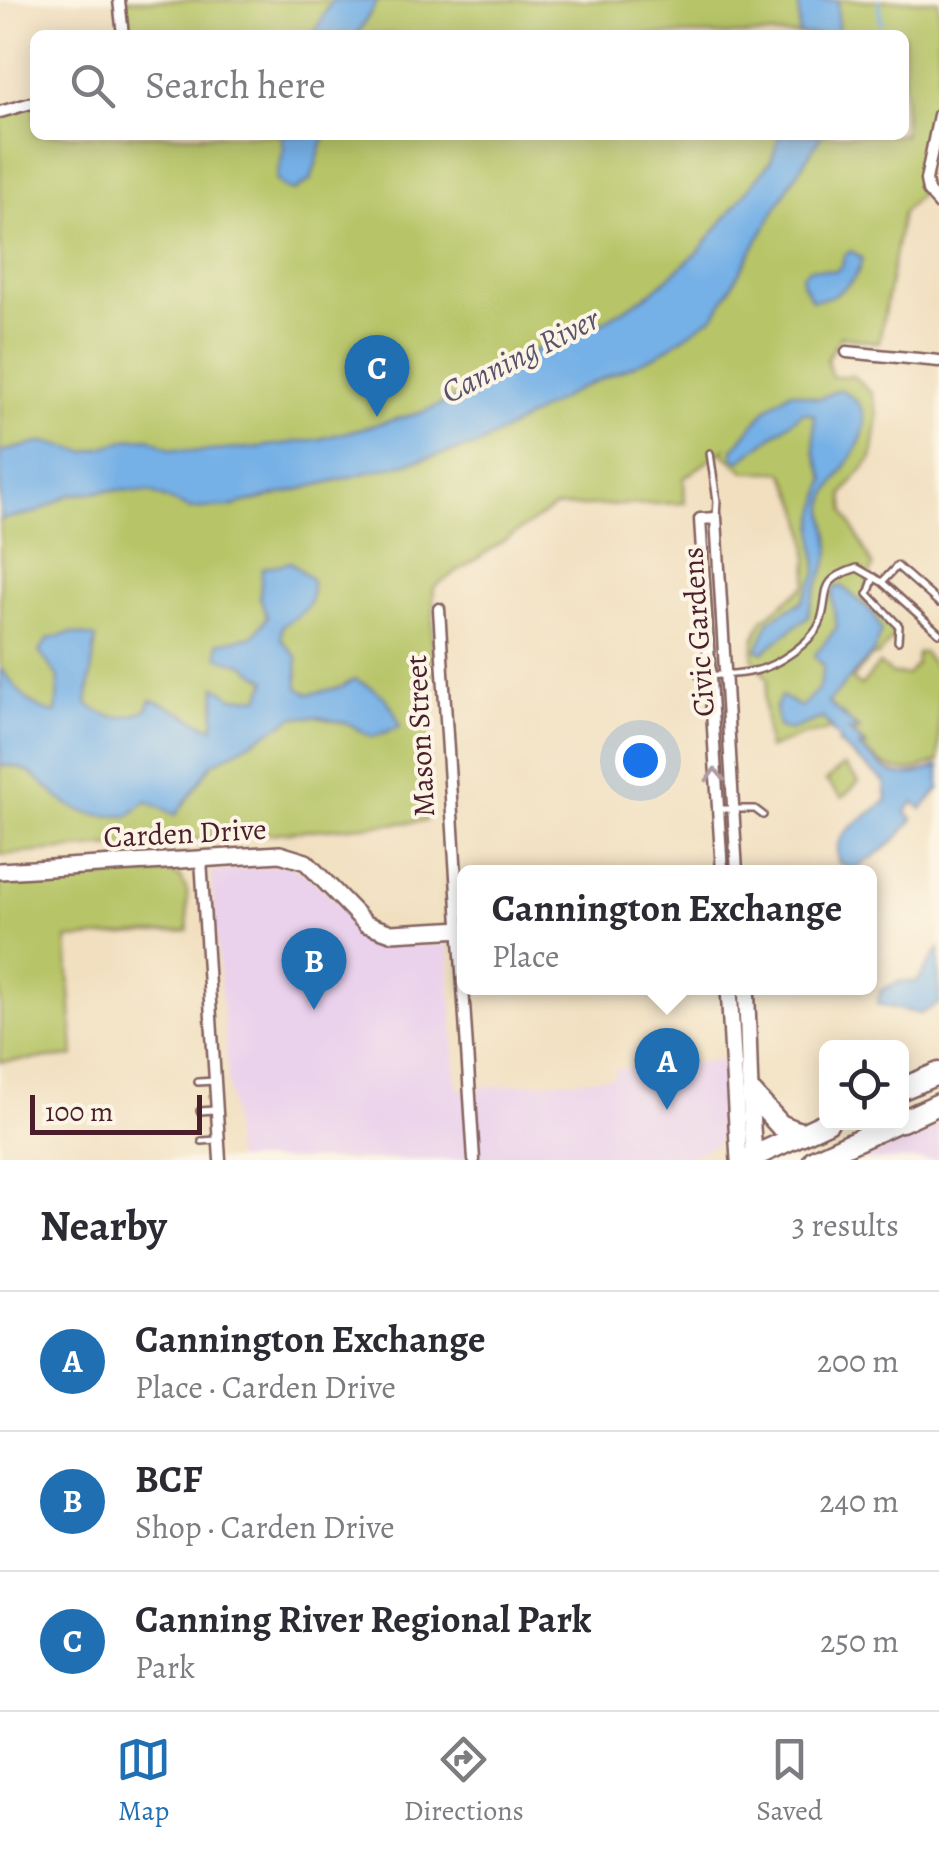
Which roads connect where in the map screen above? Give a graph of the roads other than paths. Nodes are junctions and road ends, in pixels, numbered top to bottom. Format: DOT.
graph roads {
  1 [pos="119,0"];
  2 [pos="122,30"];
  3 [pos="30,103"];
  4 [pos="0,112"];
  5 [pos="939,115"];
  6 [pos="939,204"];
  7 [pos="847,352"];
  8 [pos="939,361"];
  9 [pos="710,454"];
  10 [pos="716,518"];
  11 [pos="874,577"];
  12 [pos="882,582"];
  13 [pos="939,603"];
  14 [pos="439,609"];
  15 [pos="939,633"];
  16 [pos="898,640"];
  17 [pos="726,674"];
  18 [pos="704,676"];
  19 [pos="734,808"];
  20 [pos="718,809"];
  21 [pos="764,815"];
  22 [pos="200,859"];
  23 [pos="722,865"];
  24 [pos="738,865"];
  25 [pos="0,871"];
  26 [pos="457,871"];
  27 [pos="457,929"];
  28 [pos="465,995"];
  29 [pos="729,995"];
  30 [pos="747,995"];
  31 [pos="750,1042"];
  32 [pos="731,1043"];
  33 [pos="939,1073"];
  34 [pos="215,1080"];
  35 [pos="198,1082"];
  36 [pos="909,1087"];
  37 [pos="752,1094"];
  38 [pos="939,1104"];
  39 [pos="217,1110"];
  40 [pos="200,1111"];
  41 [pos="909,1118"];
  42 [pos="819,1126"];
  43 [pos="883,1130"];
  44 [pos="802,1134"];
  45 [pos="219,1140"];
  46 [pos="202,1141"];
  47 [pos="831,1155"];
  48 [pos="749,1159"];
  49 [pos="220,1160"];
  50 [pos="474,1160"];
  51 [pos="814,1160"];
  1 -- 2 [label="street"];
  3 -- 4 [label="street"];
  5 -- 6 [label="street"];
  7 -- 8 [label="street"];
  9 -- 10 [label="lane"];
  10 -- 17 [label="street, Civic Gardens"];
  10 -- 18 [label="street, Civic Gardens"];
  11 -- 12 [label="lane"];
  11 -- 16 [label="lane"];
  11 -- 17 [label="lane"];
  12 -- 13 [label="lane"];
  12 -- 15 [label="lane"];
  14 -- 26 [label="street, Mason Street"];
  17 -- 18 [label="lane"];
  17 -- 19 [label="street, Civic Gardens"];
  20 -- 18 [label="street, Civic Gardens, one-way"];
  19 -- 20 [label="lane"];
  19 -- 21 [label="lane"];
  19 -- 24 [label="street, Civic Gardens"];
  20 -- 23 [label="street, Civic Gardens"];
  22 -- 25 [label="street, Carden Drive"];
  22 -- 27 [label="street, Carden Drive"];
  22 -- 34 [label="street"];
  28 -- 50 [label="street, Mason Street"];
  29 -- 32 [label="street"];
  30 -- 31 [label="street"];
  31 -- 32 [label="street"];
  31 -- 37 [label="street"];
  32 -- 48 [label="street"];
  33 -- 36 [label="highway"];
  34 -- 35 [label="lane"];
  34 -- 39 [label="street"];
  37 -- 44 [label="highway"];
  37 -- 48 [label="street"];
  38 -- 41 [label="highway"];
  39 -- 40 [label="lane"];
  39 -- 45 [label="street"];
  42 -- 44 [label="highway"];
  43 -- 47 [label="highway"];
  44 -- 48 [label="highway"];
  45 -- 46 [label="lane"];
  45 -- 49 [label="street"];
  47 -- 51 [label="highway"];
}
